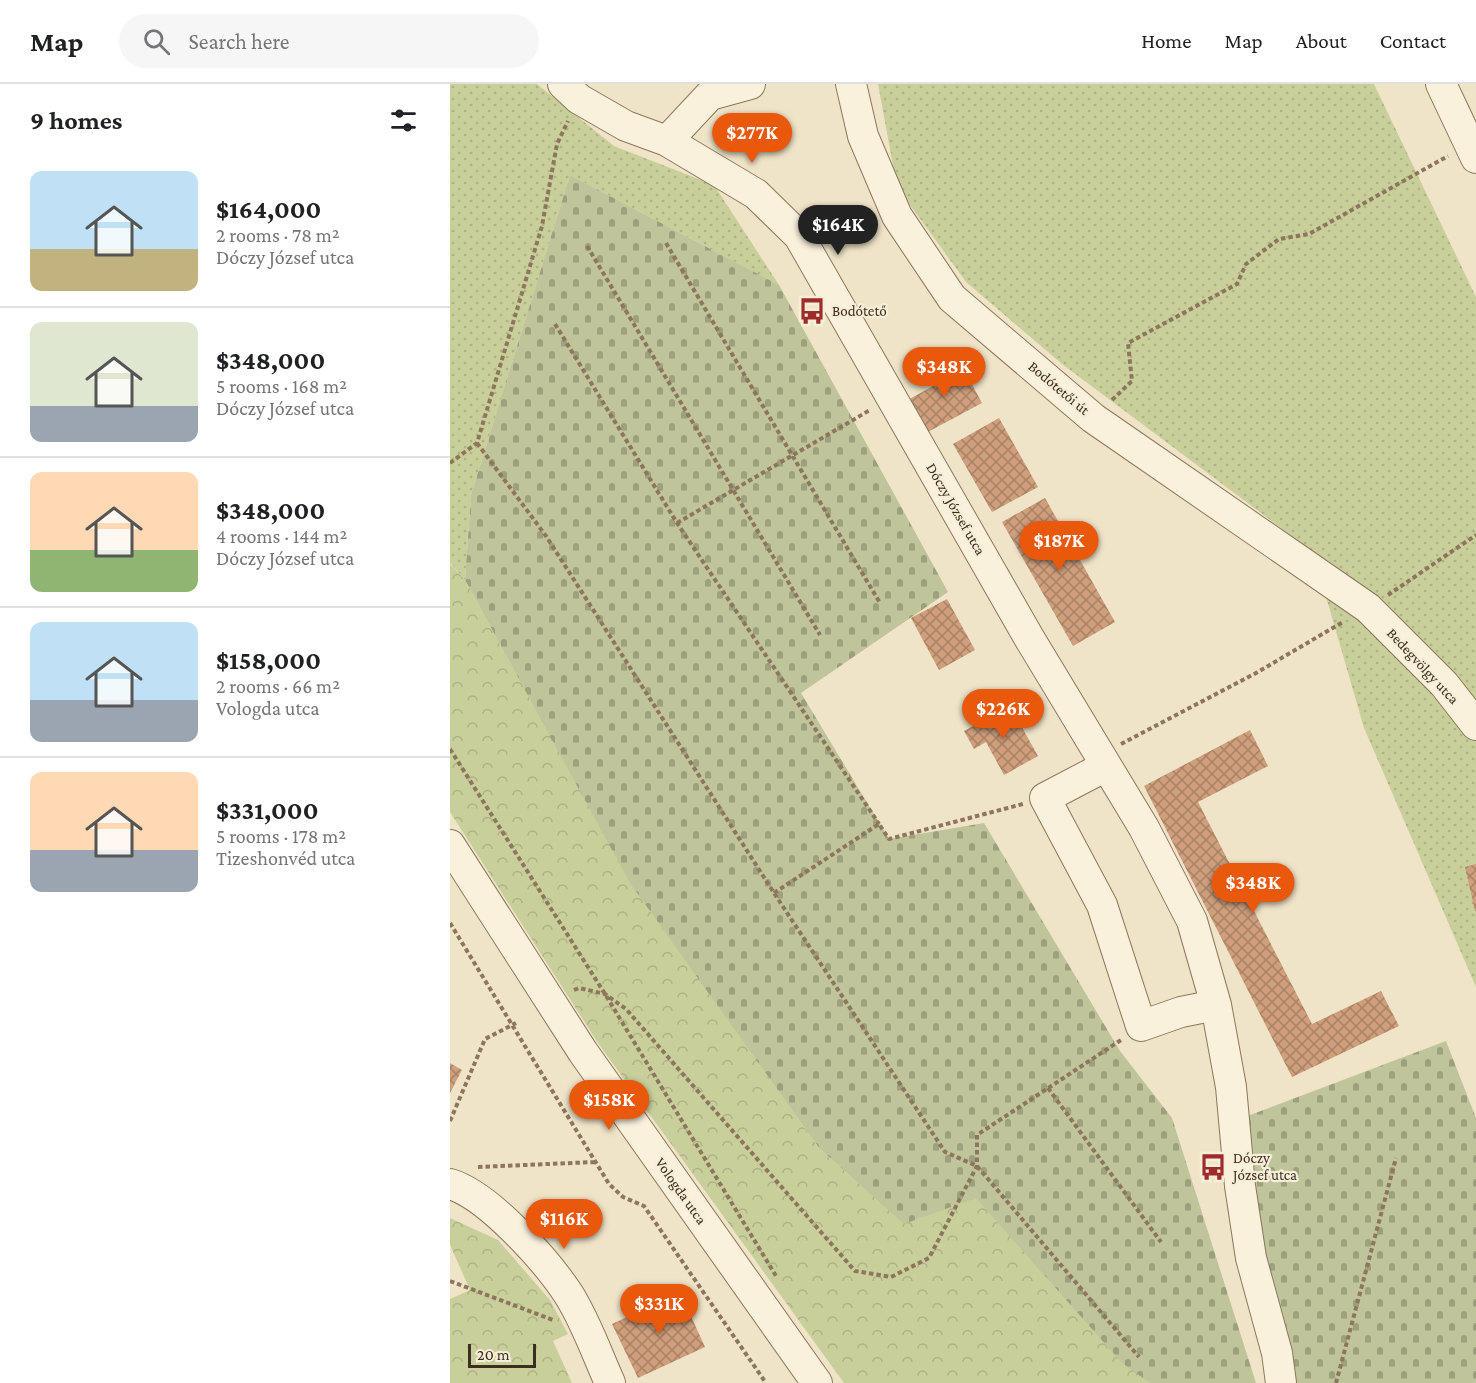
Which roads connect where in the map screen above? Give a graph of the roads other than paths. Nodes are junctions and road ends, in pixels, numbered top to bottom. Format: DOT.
graph roads {
  1 [pos="750,84"];
  2 [pos="851,84"];
  3 [pos="1441,84"];
  4 [pos="708,90"];
  5 [pos="571,92"];
  6 [pos="667,141"];
  7 [pos="1473,151"];
  8 [pos="1368,608"];
  9 [pos="1476,726"];
  10 [pos="1102,761"];
  11 [pos="450,845"];
  12 [pos="1216,1005"];
  13 [pos="461,1175"];
  14 [pos="610,1383"];
  15 [pos="817,1383"];
  16 [pos="1281,1383"];
  1 -- 4 [label="street"];
  2 -- 8 [label="street, Bodótetői út"];
  3 -- 7 [label="street"];
  4 -- 6 [label="street"];
  5 -- 6 [label="street, Dóczy József utca"];
  6 -- 10 [label="street, Dóczy József utca"];
  8 -- 9 [label="street, Bedegvölgy utca"];
  10 -- 12 [label="street, Dóczy József utca"];
  10 -- 12 [label="street"];
  11 -- 15 [label="street, Vologda utca"];
  12 -- 16 [label="street, Dóczy József utca"];
  13 -- 14 [label="street"];
}
